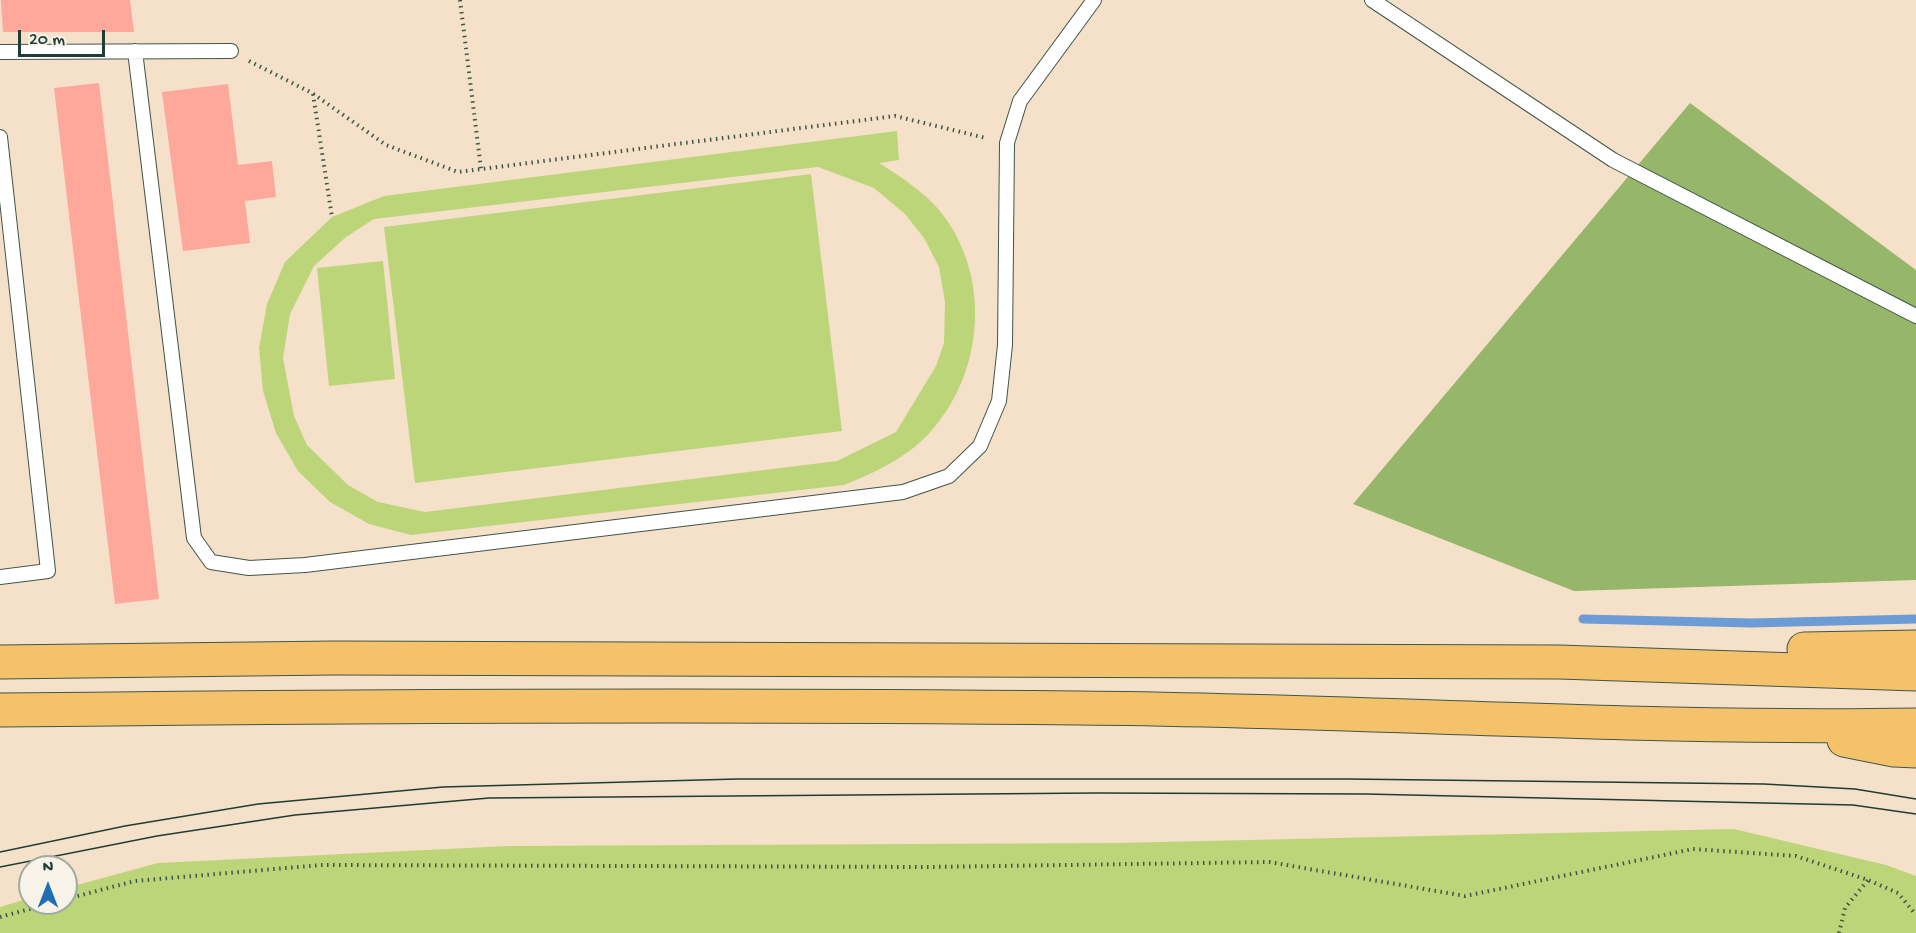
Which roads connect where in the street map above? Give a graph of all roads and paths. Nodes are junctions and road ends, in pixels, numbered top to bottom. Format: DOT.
graph roads {
  1 [pos="460,0"];
  2 [pos="1094,0"];
  3 [pos="1372,0"];
  4 [pos="135,51"];
  5 [pos="231,51"];
  6 [pos="0,52"];
  7 [pos="312,93"];
  8 [pos="0,137"];
  9 [pos="1007,143"];
  10 [pos="481,169"];
  11 [pos="332,217"];
  12 [pos="1916,316"];
  13 [pos="0,577"];
  14 [pos="1916,647"];
  15 [pos="0,662"];
  16 [pos="1559,662"];
  17 [pos="1916,674"];
  18 [pos="0,710"];
  19 [pos="1916,725"];
  20 [pos="1781,728"];
  21 [pos="1916,751"];
  22 [pos="1868,880"];
  23 [pos="78,896"];
  24 [pos="18,912"];
  25 [pos="1916,915"];
  26 [pos="0,917"];
  27 [pos="1839,933"];
  1 -- 10 [label="path"];
  2 -- 9 [label="lane"];
  3 -- 12 [label="lane"];
  4 -- 5 [label="lane"];
  4 -- 6 [label="lane"];
  4 -- 9 [label="lane"];
  5 -- 7 [label="path"];
  7 -- 10 [label="path"];
  7 -- 11 [label="path"];
  8 -- 13 [label="lane"];
  9 -- 10 [label="path"];
  14 -- 16 [label="highway"];
  15 -- 16 [label="highway"];
  16 -- 17 [label="highway"];
  18 -- 20 [label="highway"];
  19 -- 20 [label="highway"];
  20 -- 21 [label="highway"];
  22 -- 23 [label="path"];
  22 -- 25 [label="path"];
  22 -- 27 [label="path"];
  24 -- 26 [label="path"];
}
